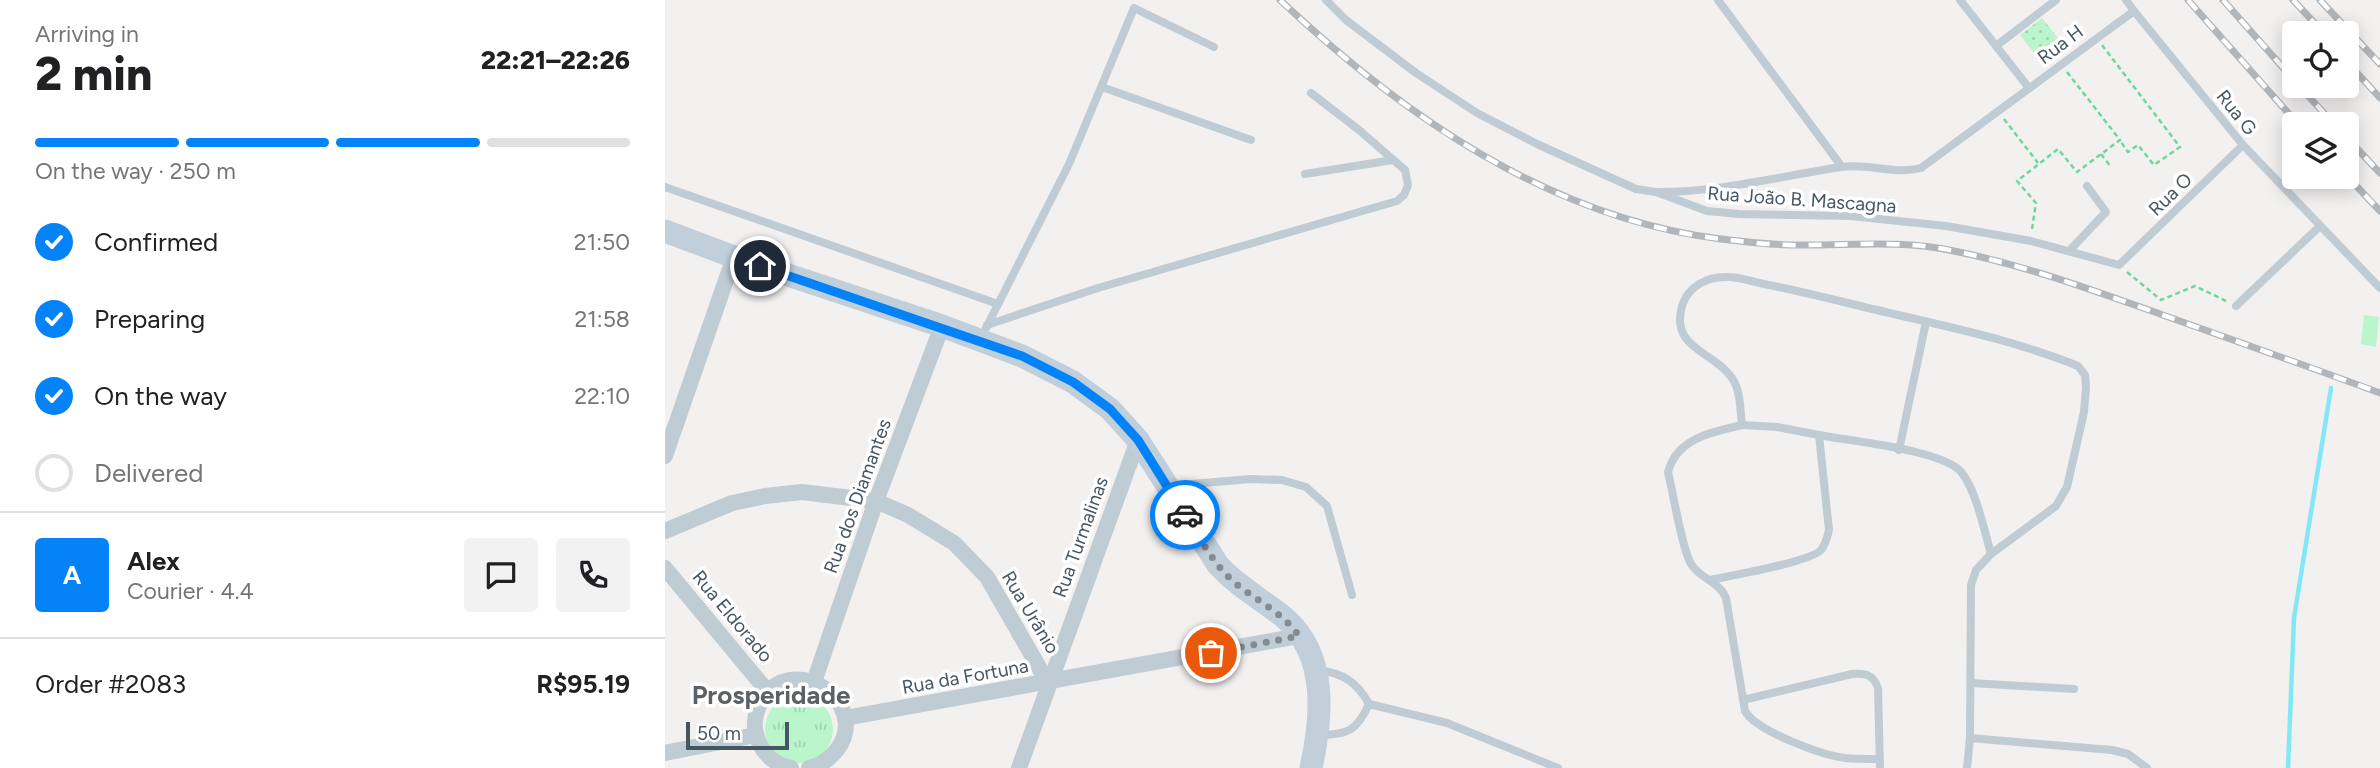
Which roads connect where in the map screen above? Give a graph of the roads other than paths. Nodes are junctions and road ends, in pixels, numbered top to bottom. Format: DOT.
graph roads {
  1 [pos="1326,0"];
  2 [pos="1718,0"];
  3 [pos="1960,0"];
  4 [pos="2056,0"];
  5 [pos="2126,0"];
  6 [pos="1135,4"];
  7 [pos="2134,11"];
  8 [pos="1996,46"];
  9 [pos="1214,47"];
  10 [pos="1102,87"];
  11 [pos="2028,88"];
  12 [pos="1311,93"];
  13 [pos="1251,140"];
  14 [pos="2243,145"];
  15 [pos="1393,160"];
  16 [pos="1842,167"];
  17 [pos="1305,174"];
  18 [pos="2087,186"];
  19 [pos="665,187"];
  20 [pos="1656,192"];
  21 [pos="2320,226"];
  22 [pos="665,231"];
  23 [pos="2069,251"];
  24 [pos="734,257"];
  25 [pos="2119,265"];
  26 [pos="2380,289"];
  27 [pos="997,304"];
  28 [pos="2236,306"];
  29 [pos="1926,322"];
  30 [pos="942,326"];
  31 [pos="983,333"];
  32 [pos="1742,425"];
  33 [pos="1819,435"];
  34 [pos="1138,440"];
  35 [pos="1899,450"];
  36 [pos="665,456"];
  37 [pos="1167,486"];
  38 [pos="876,501"];
  39 [pos="665,531"];
  40 [pos="1991,554"];
  41 [pos="665,568"];
  42 [pos="1710,580"];
  43 [pos="1352,595"];
  44 [pos="1299,636"];
  45 [pos="1315,670"];
  46 [pos="814,682"];
  47 [pos="1048,683"];
  48 [pos="1971,684"];
  49 [pos="2074,689"];
  50 [pos="768,692"];
  51 [pos="1743,700"];
  52 [pos="1369,704"];
  53 [pos="845,718"];
  54 [pos="756,735"];
  55 [pos="1319,735"];
  56 [pos="1970,738"];
  57 [pos="665,753"];
  58 [pos="831,764"];
  59 [pos="1880,764"];
  60 [pos="787,768"];
  61 [pos="809,768"];
  62 [pos="1019,768"];
  63 [pos="1311,768"];
  64 [pos="1558,768"];
  65 [pos="1967,768"];
  66 [pos="2147,768"];
  1 -- 20 [label="lane, Rua João B. Mascagna"];
  2 -- 16 [label="lane"];
  3 -- 8 [label="lane"];
  4 -- 8 [label="lane"];
  5 -- 7 [label="lane"];
  6 -- 9 [label="lane"];
  6 -- 10 [label="lane"];
  7 -- 11 [label="lane, Rua H"];
  7 -- 14 [label="lane, Rua G"];
  8 -- 11 [label="lane"];
  10 -- 13 [label="lane"];
  10 -- 27 [label="lane"];
  11 -- 16 [label="lane, Rua H"];
  12 -- 15 [label="lane"];
  14 -- 21 [label="lane, Rua G"];
  14 -- 25 [label="lane, Rua O"];
  15 -- 17 [label="lane"];
  15 -- 31 [label="lane"];
  16 -- 20 [label="lane, Rua H"];
  18 -- 23 [label="lane"];
  19 -- 27 [label="lane"];
  20 -- 23 [label="lane, Rua João B. Mascagna"];
  21 -- 26 [label="lane, Rua G"];
  21 -- 28 [label="lane"];
  22 -- 24 [label="main road"];
  23 -- 25 [label="lane, Rua João B. Mascagna"];
  24 -- 30 [label="main road"];
  24 -- 36 [label="street"];
  27 -- 31 [label="lane"];
  29 -- 32 [label="lane"];
  29 -- 35 [label="lane"];
  29 -- 40 [label="lane"];
  30 -- 31 [label="main road"];
  30 -- 38 [label="street, Rua dos Diamantes"];
  31 -- 34 [label="main road"];
  32 -- 33 [label="lane"];
  32 -- 42 [label="lane"];
  33 -- 35 [label="lane"];
  33 -- 42 [label="lane"];
  34 -- 37 [label="main road"];
  34 -- 47 [label="street, Rua Turmalinas"];
  35 -- 40 [label="lane"];
  37 -- 43 [label="lane"];
  37 -- 44 [label="main road"];
  38 -- 39 [label="street, Rua Urânio"];
  38 -- 46 [label="street, Rua dos Diamantes"];
  38 -- 47 [label="street, Rua Urânio"];
  40 -- 48 [label="lane"];
  41 -- 50 [label="street, Rua Eldorado"];
  42 -- 51 [label="lane"];
  44 -- 45 [label="main road"];
  44 -- 47 [label="street, Rua da Fortuna"];
  45 -- 52 [label="lane"];
  45 -- 55 [label="main road"];
  46 -- 50 [label="street"];
  46 -- 53 [label="street"];
  47 -- 53 [label="street, Rua da Fortuna"];
  47 -- 62 [label="street, Rua Turmalinas"];
  48 -- 49 [label="lane"];
  48 -- 56 [label="lane"];
  50 -- 54 [label="street"];
  51 -- 59 [label="lane"];
  51 -- 59 [label="lane"];
  52 -- 55 [label="lane"];
  52 -- 64 [label="lane"];
  53 -- 58 [label="street"];
  54 -- 57 [label="street"];
  54 -- 60 [label="street"];
  55 -- 63 [label="main road"];
  56 -- 65 [label="lane"];
  56 -- 66 [label="lane"];
  58 -- 61 [label="street"];
}
